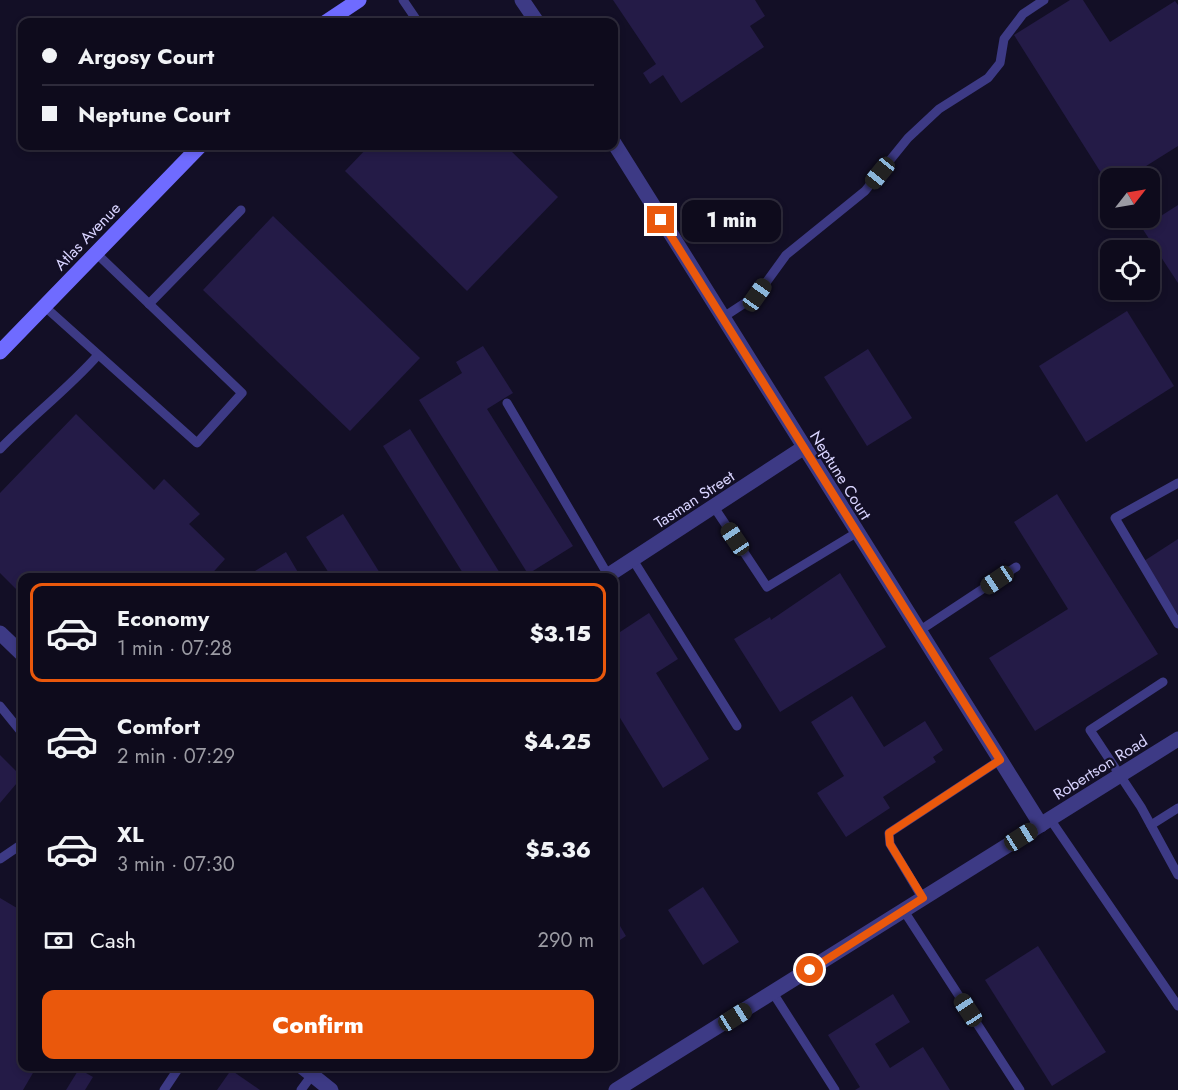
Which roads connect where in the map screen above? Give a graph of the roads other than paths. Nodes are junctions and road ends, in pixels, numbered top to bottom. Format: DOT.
graph roads {
  1 [pos="359,0"];
  2 [pos="403,0"];
  3 [pos="522,0"];
  4 [pos="1044,0"];
  5 [pos="332,18"];
  6 [pos="415,18"];
  7 [pos="534,18"];
  8 [pos="618,149"];
  9 [pos="196,150"];
  10 [pos="240,210"];
  11 [pos="96,253"];
  12 [pos="149,304"];
  13 [pos="44,306"];
  14 [pos="722,318"];
  15 [pos="0,352"];
  16 [pos="99,355"];
  17 [pos="507,403"];
  18 [pos="803,448"];
  19 [pos="0,449"];
  20 [pos="1178,483"];
  21 [pos="714,507"];
  22 [pos="856,533"];
  23 [pos="633,560"];
  24 [pos="1016,567"];
  25 [pos="604,573"];
  26 [pos="611,573"];
  27 [pos="1178,624"];
  28 [pos="919,632"];
  29 [pos="1,637"];
  30 [pos="18,651"];
  31 [pos="1163,682"];
  32 [pos="0,706"];
  33 [pos="737,726"];
  34 [pos="18,728"];
  35 [pos="1178,739"];
  36 [pos="1000,760"];
  37 [pos="1120,775"];
  38 [pos="1178,808"];
  39 [pos="1045,822"];
  40 [pos="1151,825"];
  41 [pos="18,847"];
  42 [pos="0,859"];
  43 [pos="1178,875"];
  44 [pos="923,898"];
  45 [pos="904,911"];
  46 [pos="773,993"];
  47 [pos="1178,1006"];
  48 [pos="177,1071"];
  49 [pos="306,1071"];
  50 [pos="164,1090"];
  51 [pos="301,1090"];
  52 [pos="331,1090"];
  53 [pos="616,1090"];
  54 [pos="835,1090"];
  55 [pos="1020,1090"];
  1 -- 5 [label="street"];
  2 -- 6 [label="lane"];
  3 -- 7 [label="street"];
  4 -- 14 [label="lane"];
  8 -- 14 [label="street, Neptune Court"];
  9 -- 11 [label="street, Atlas Avenue"];
  10 -- 12 [label="lane"];
  11 -- 12 [label="lane"];
  11 -- 13 [label="street, Atlas Avenue"];
  12 -- 16 [label="lane"];
  13 -- 15 [label="street, Atlas Avenue"];
  13 -- 16 [label="lane"];
  14 -- 18 [label="street, Neptune Court"];
  16 -- 19 [label="lane"];
  17 -- 25 [label="lane"];
  18 -- 21 [label="street, Tasman Street"];
  18 -- 22 [label="street, Neptune Court"];
  20 -- 27 [label="lane"];
  21 -- 22 [label="lane"];
  21 -- 23 [label="street, Tasman Street"];
  22 -- 28 [label="street, Neptune Court"];
  23 -- 26 [label="street, Tasman Street"];
  23 -- 33 [label="lane"];
  24 -- 28 [label="lane"];
  28 -- 36 [label="street, Neptune Court"];
  29 -- 30 [label="street"];
  31 -- 37 [label="lane"];
  32 -- 34 [label="lane"];
  35 -- 37 [label="street, Robertson Road"];
  36 -- 39 [label="street, Neptune Court"];
  36 -- 44 [label="lane"];
  37 -- 39 [label="street, Robertson Road"];
  37 -- 40 [label="lane"];
  38 -- 40 [label="lane"];
  39 -- 44 [label="street, Robertson Road"];
  39 -- 47 [label="lane"];
  40 -- 43 [label="lane"];
  41 -- 42 [label="lane"];
  44 -- 45 [label="street, Robertson Road"];
  45 -- 46 [label="street, Robertson Road"];
  45 -- 55 [label="lane"];
  46 -- 53 [label="street, Robertson Road"];
  46 -- 54 [label="lane"];
  48 -- 50 [label="lane"];
  49 -- 51 [label="lane"];
  49 -- 52 [label="street"];
}
